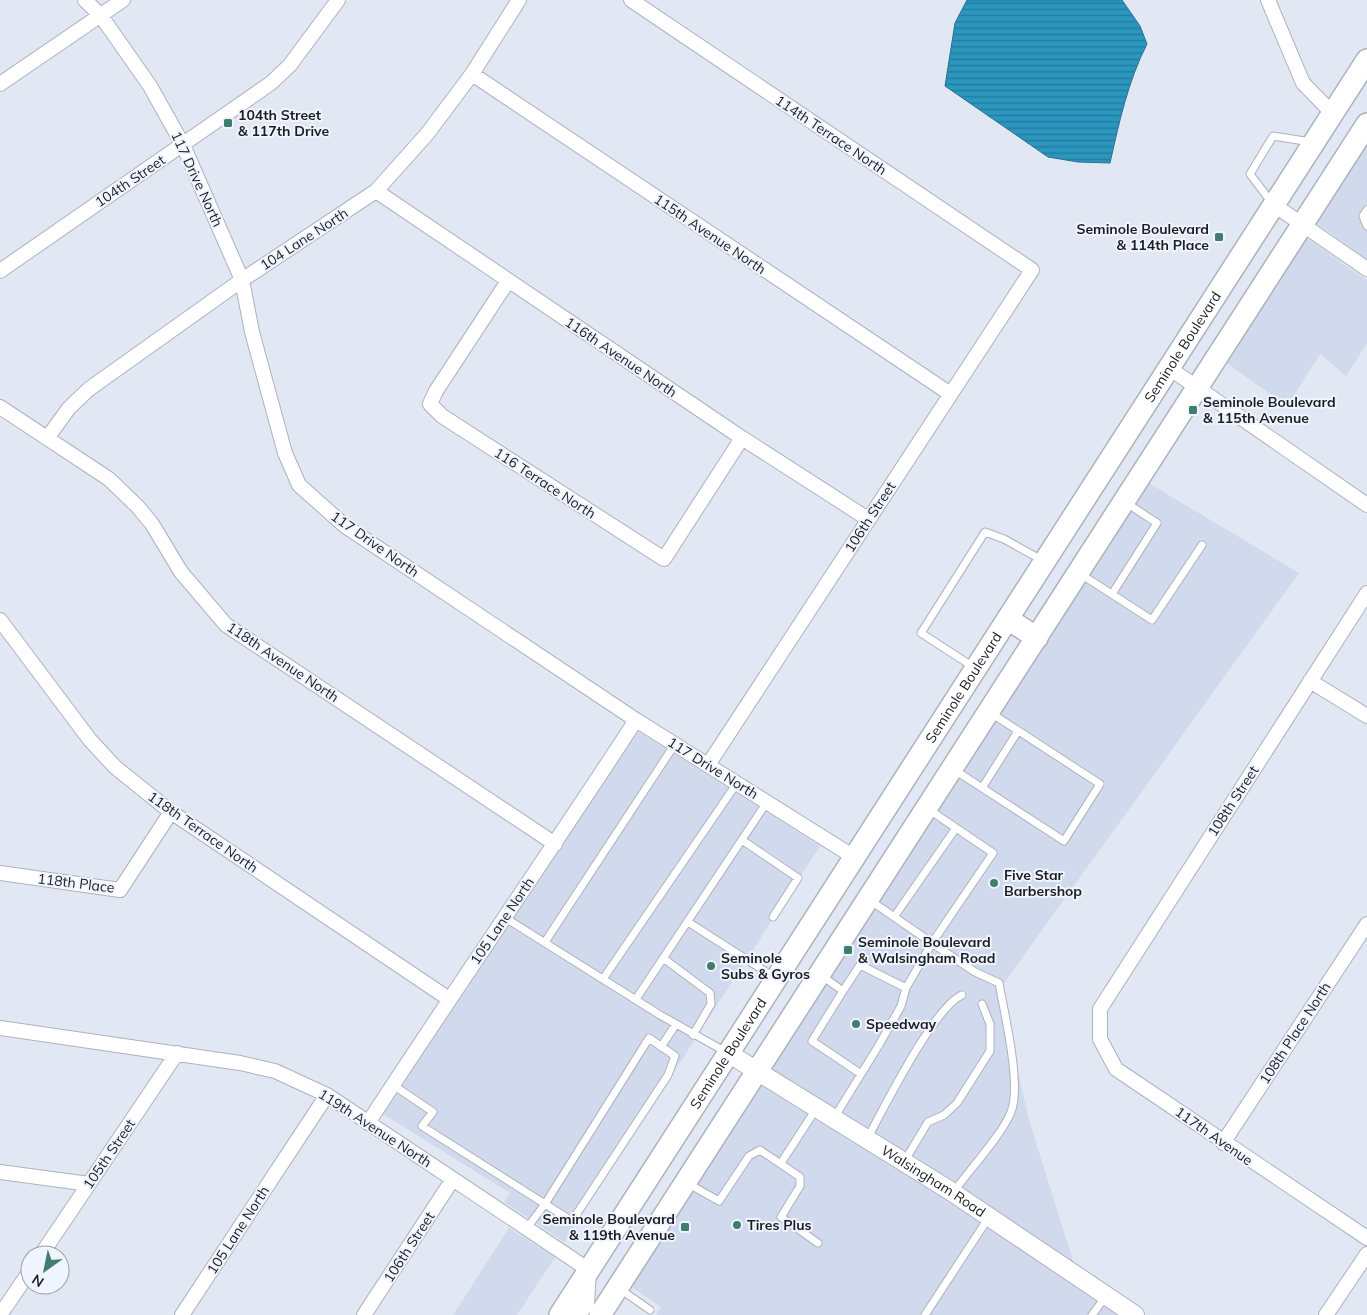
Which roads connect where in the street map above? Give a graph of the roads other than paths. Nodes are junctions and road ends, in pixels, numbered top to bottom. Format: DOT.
graph roads {
  1 [pos="85,0"];
  2 [pos="124,0"];
  3 [pos="338,0"];
  4 [pos="519,0"];
  5 [pos="631,0"];
  6 [pos="1268,0"];
  7 [pos="100,16"];
  8 [pos="1367,60"];
  9 [pos="472,74"];
  10 [pos="0,84"];
  11 [pos="1333,114"];
  12 [pos="1364,133"];
  13 [pos="1314,143"];
  14 [pos="183,145"];
  15 [pos="376,191"];
  16 [pos="1274,205"];
  17 [pos="1367,210"];
  18 [pos="1302,224"];
  19 [pos="1367,226"];
  20 [pos="1367,269"];
  21 [pos="1032,270"];
  22 [pos="0,272"];
  23 [pos="242,280"];
  24 [pos="508,281"];
  25 [pos="1169,368"];
  26 [pos="1198,388"];
  27 [pos="949,394"];
  28 [pos="0,407"];
  29 [pos="48,438"];
  30 [pos="742,438"];
  31 [pos="1124,502"];
  32 [pos="1367,505"];
  33 [pos="868,519"];
  34 [pos="1202,545"];
  35 [pos="1045,561"];
  36 [pos="1079,573"];
  37 [pos="1112,594"];
  38 [pos="1367,594"];
  39 [pos="1008,619"];
  40 [pos="0,620"];
  41 [pos="1037,638"];
  42 [pos="976,668"];
  43 [pos="1310,681"];
  44 [pos="989,712"];
  45 [pos="1367,716"];
  46 [pos="636,720"];
  47 [pos="1018,731"];
  48 [pos="675,744"];
  49 [pos="708,765"];
  50 [pos="953,769"];
  51 [pos="737,783"];
  52 [pos="982,788"];
  53 [pos="767,802"];
  54 [pos="928,808"];
  55 [pos="171,812"];
  56 [pos="956,828"];
  57 [pos="742,840"];
  58 [pos="555,844"];
  59 [pos="854,857"];
  60 [pos="0,873"];
  61 [pos="869,899"];
  62 [pos="504,917"];
  63 [pos="773,917"];
  64 [pos="894,917"];
  65 [pos="688,922"];
  66 [pos="1367,924"];
  67 [pos="545,942"];
  68 [pos="932,943"];
  69 [pos="663,958"];
  70 [pos="819,974"];
  71 [pos="776,978"];
  72 [pos="603,979"];
  73 [pos="906,988"];
  74 [pos="843,991"];
  75 [pos="962,995"];
  76 [pos="449,999"];
  77 [pos="636,1000"];
  78 [pos="982,1004"];
  79 [pos="1100,1009"];
  80 [pos="676,1024"];
  81 [pos="0,1028"];
  82 [pos="693,1035"];
  83 [pos="661,1047"];
  84 [pos="178,1053"];
  85 [pos="728,1053"];
  86 [pos="756,1070"];
  87 [pos="861,1074"];
  88 [pos="393,1084"];
  89 [pos="326,1095"];
  90 [pos="816,1108"];
  91 [pos="834,1118"];
  92 [pos="368,1123"];
  93 [pos="867,1139"];
  94 [pos="1223,1143"];
  95 [pos="904,1162"];
  96 [pos="781,1163"];
  97 [pos="0,1172"];
  98 [pos="453,1179"];
  99 [pos="685,1182"];
  100 [pos="88,1184"];
  101 [pos="953,1193"];
  102 [pos="545,1204"];
  103 [pos="989,1217"];
  104 [pos="527,1228"];
  105 [pos="1367,1238"];
  106 [pos="818,1243"];
  107 [pos="48,1245"];
  108 [pos="1367,1254"];
  109 [pos="589,1270"];
  110 [pos="20,1286"];
  111 [pos="618,1288"];
  112 [pos="1106,1296"];
  113 [pos="650,1310"];
  114 [pos="0,1315"];
  115 [pos="182,1315"];
  116 [pos="364,1315"];
  117 [pos="560,1315"];
  118 [pos="579,1315"];
  119 [pos="600,1315"];
  120 [pos="926,1315"];
  121 [pos="1092,1315"];
  122 [pos="1135,1315"];
  123 [pos="1326,1315"];
  1 -- 7 [label="street, 117 Drive North"];
  2 -- 7 [label="street"];
  3 -- 14 [label="street, 104th Street"];
  4 -- 9 [label="street, 104 Lane North"];
  5 -- 21 [label="street, 114th Terrace North"];
  6 -- 11 [label="street"];
  7 -- 10 [label="street"];
  7 -- 14 [label="street, 117 Drive North"];
  8 -- 11 [label="main road, Seminole Boulevard"];
  9 -- 15 [label="street, 104 Lane North"];
  9 -- 27 [label="street, 115th Avenue North"];
  11 -- 13 [label="main road, Seminole Boulevard"];
  12 -- 18 [label="main road"];
  13 -- 16 [label="main road, Seminole Boulevard"];
  13 -- 16 [label="lane"];
  14 -- 22 [label="street, 104th Street"];
  14 -- 23 [label="street, 117 Drive North"];
  15 -- 23 [label="street, 104 Lane North"];
  15 -- 24 [label="street, 116th Avenue North"];
  16 -- 18 [label="street"];
  16 -- 25 [label="main road, Seminole Boulevard"];
  17 -- 19 [label="lane"];
  18 -- 20 [label="street"];
  18 -- 26 [label="main road"];
  21 -- 27 [label="street, 106th Street"];
  23 -- 29 [label="street, 104 Lane North"];
  23 -- 46 [label="street, 117 Drive North"];
  24 -- 30 [label="street, 116th Avenue North"];
  24 -- 30 [label="street, 116 Terrace North"];
  25 -- 26 [label="street"];
  25 -- 35 [label="main road, Seminole Boulevard"];
  26 -- 31 [label="main road"];
  26 -- 32 [label="street"];
  27 -- 33 [label="street, 106th Street"];
  28 -- 29 [label="street, 118th Avenue North"];
  29 -- 58 [label="street, 118th Avenue North"];
  30 -- 33 [label="street, 116th Avenue North"];
  31 -- 36 [label="main road"];
  31 -- 37 [label="lane"];
  33 -- 49 [label="street, 106th Street"];
  34 -- 37 [label="lane"];
  35 -- 39 [label="main road, Seminole Boulevard"];
  35 -- 42 [label="lane"];
  36 -- 37 [label="lane"];
  36 -- 41 [label="main road"];
  38 -- 43 [label="street, 108th Street"];
  39 -- 41 [label="main road"];
  39 -- 42 [label="main road, Seminole Boulevard"];
  40 -- 55 [label="street, 118th Terrace North"];
  41 -- 44 [label="main road"];
  42 -- 59 [label="main road, Seminole Boulevard"];
  43 -- 45 [label="street"];
  43 -- 79 [label="street, 108th Street"];
  44 -- 47 [label="lane"];
  44 -- 50 [label="main road"];
  46 -- 48 [label="street, 117 Drive North"];
  46 -- 58 [label="street, 105 Lane North"];
  47 -- 52 [label="lane"];
  47 -- 52 [label="lane"];
  48 -- 49 [label="street, 117 Drive North"];
  48 -- 67 [label="lane"];
  49 -- 51 [label="street, 117 Drive North"];
  50 -- 52 [label="lane"];
  50 -- 54 [label="main road"];
  51 -- 53 [label="street, 117 Drive North"];
  51 -- 72 [label="lane"];
  53 -- 57 [label="lane"];
  53 -- 59 [label="street, 117 Drive North"];
  54 -- 56 [label="lane"];
  54 -- 61 [label="main road"];
  55 -- 60 [label="street, 118th Place"];
  55 -- 76 [label="street, 118th Terrace North"];
  56 -- 64 [label="lane"];
  56 -- 68 [label="lane"];
  57 -- 63 [label="lane"];
  57 -- 65 [label="lane"];
  58 -- 62 [label="street, 105 Lane North"];
  59 -- 71 [label="main road, Seminole Boulevard"];
  61 -- 64 [label="lane"];
  61 -- 70 [label="main road"];
  62 -- 67 [label="lane"];
  62 -- 76 [label="street, 105 Lane North"];
  64 -- 68 [label="lane"];
  65 -- 69 [label="lane"];
  65 -- 71 [label="lane"];
  66 -- 94 [label="street, 108th Place North"];
  67 -- 72 [label="lane"];
  68 -- 73 [label="lane"];
  68 -- 101 [label="lane"];
  69 -- 77 [label="lane"];
  69 -- 82 [label="lane"];
  70 -- 74 [label="lane"];
  70 -- 86 [label="main road"];
  71 -- 85 [label="main road, Seminole Boulevard"];
  72 -- 77 [label="lane"];
  73 -- 74 [label="lane"];
  73 -- 87 [label="lane"];
  74 -- 87 [label="lane"];
  75 -- 93 [label="lane"];
  76 -- 88 [label="street, 105 Lane North"];
  77 -- 80 [label="lane"];
  78 -- 95 [label="lane"];
  79 -- 94 [label="street, 117th Avenue"];
  80 -- 82 [label="lane"];
  80 -- 83 [label="lane"];
  81 -- 84 [label="street, 119th Avenue North"];
  82 -- 85 [label="lane"];
  83 -- 102 [label="lane"];
  83 -- 102 [label="lane"];
  84 -- 89 [label="street, 119th Avenue North"];
  84 -- 100 [label="street, 105th Street"];
  85 -- 86 [label="street, Walsingham Road"];
  85 -- 109 [label="main road, Seminole Boulevard"];
  86 -- 90 [label="street, Walsingham Road"];
  86 -- 99 [label="main road"];
  87 -- 91 [label="lane"];
  88 -- 92 [label="street, 105 Lane North"];
  88 -- 102 [label="lane"];
  89 -- 92 [label="street, 119th Avenue North"];
  89 -- 115 [label="street, 105 Lane North"];
  90 -- 91 [label="street, Walsingham Road"];
  90 -- 96 [label="lane"];
  91 -- 93 [label="street, Walsingham Road"];
  92 -- 98 [label="street, 119th Avenue North"];
  93 -- 95 [label="street, Walsingham Road"];
  94 -- 105 [label="street, 117th Avenue"];
  95 -- 101 [label="street, Walsingham Road"];
  96 -- 99 [label="lane"];
  96 -- 106 [label="lane"];
  97 -- 100 [label="street"];
  98 -- 104 [label="street, 119th Avenue North"];
  98 -- 116 [label="street, 106th Street"];
  99 -- 111 [label="main road"];
  100 -- 107 [label="street, 105th Street"];
  101 -- 103 [label="street, Walsingham Road"];
  102 -- 104 [label="lane"];
  103 -- 112 [label="street, Walsingham Road"];
  103 -- 120 [label="lane"];
  104 -- 109 [label="street, 119th Avenue North"];
  108 -- 123 [label="street"];
  109 -- 117 [label="main road, Seminole Boulevard"];
  109 -- 118 [label="street"];
  110 -- 114 [label="street"];
  111 -- 113 [label="lane"];
  111 -- 119 [label="main road"];
  112 -- 121 [label="lane"];
  112 -- 122 [label="street, Walsingham Road"];
}
